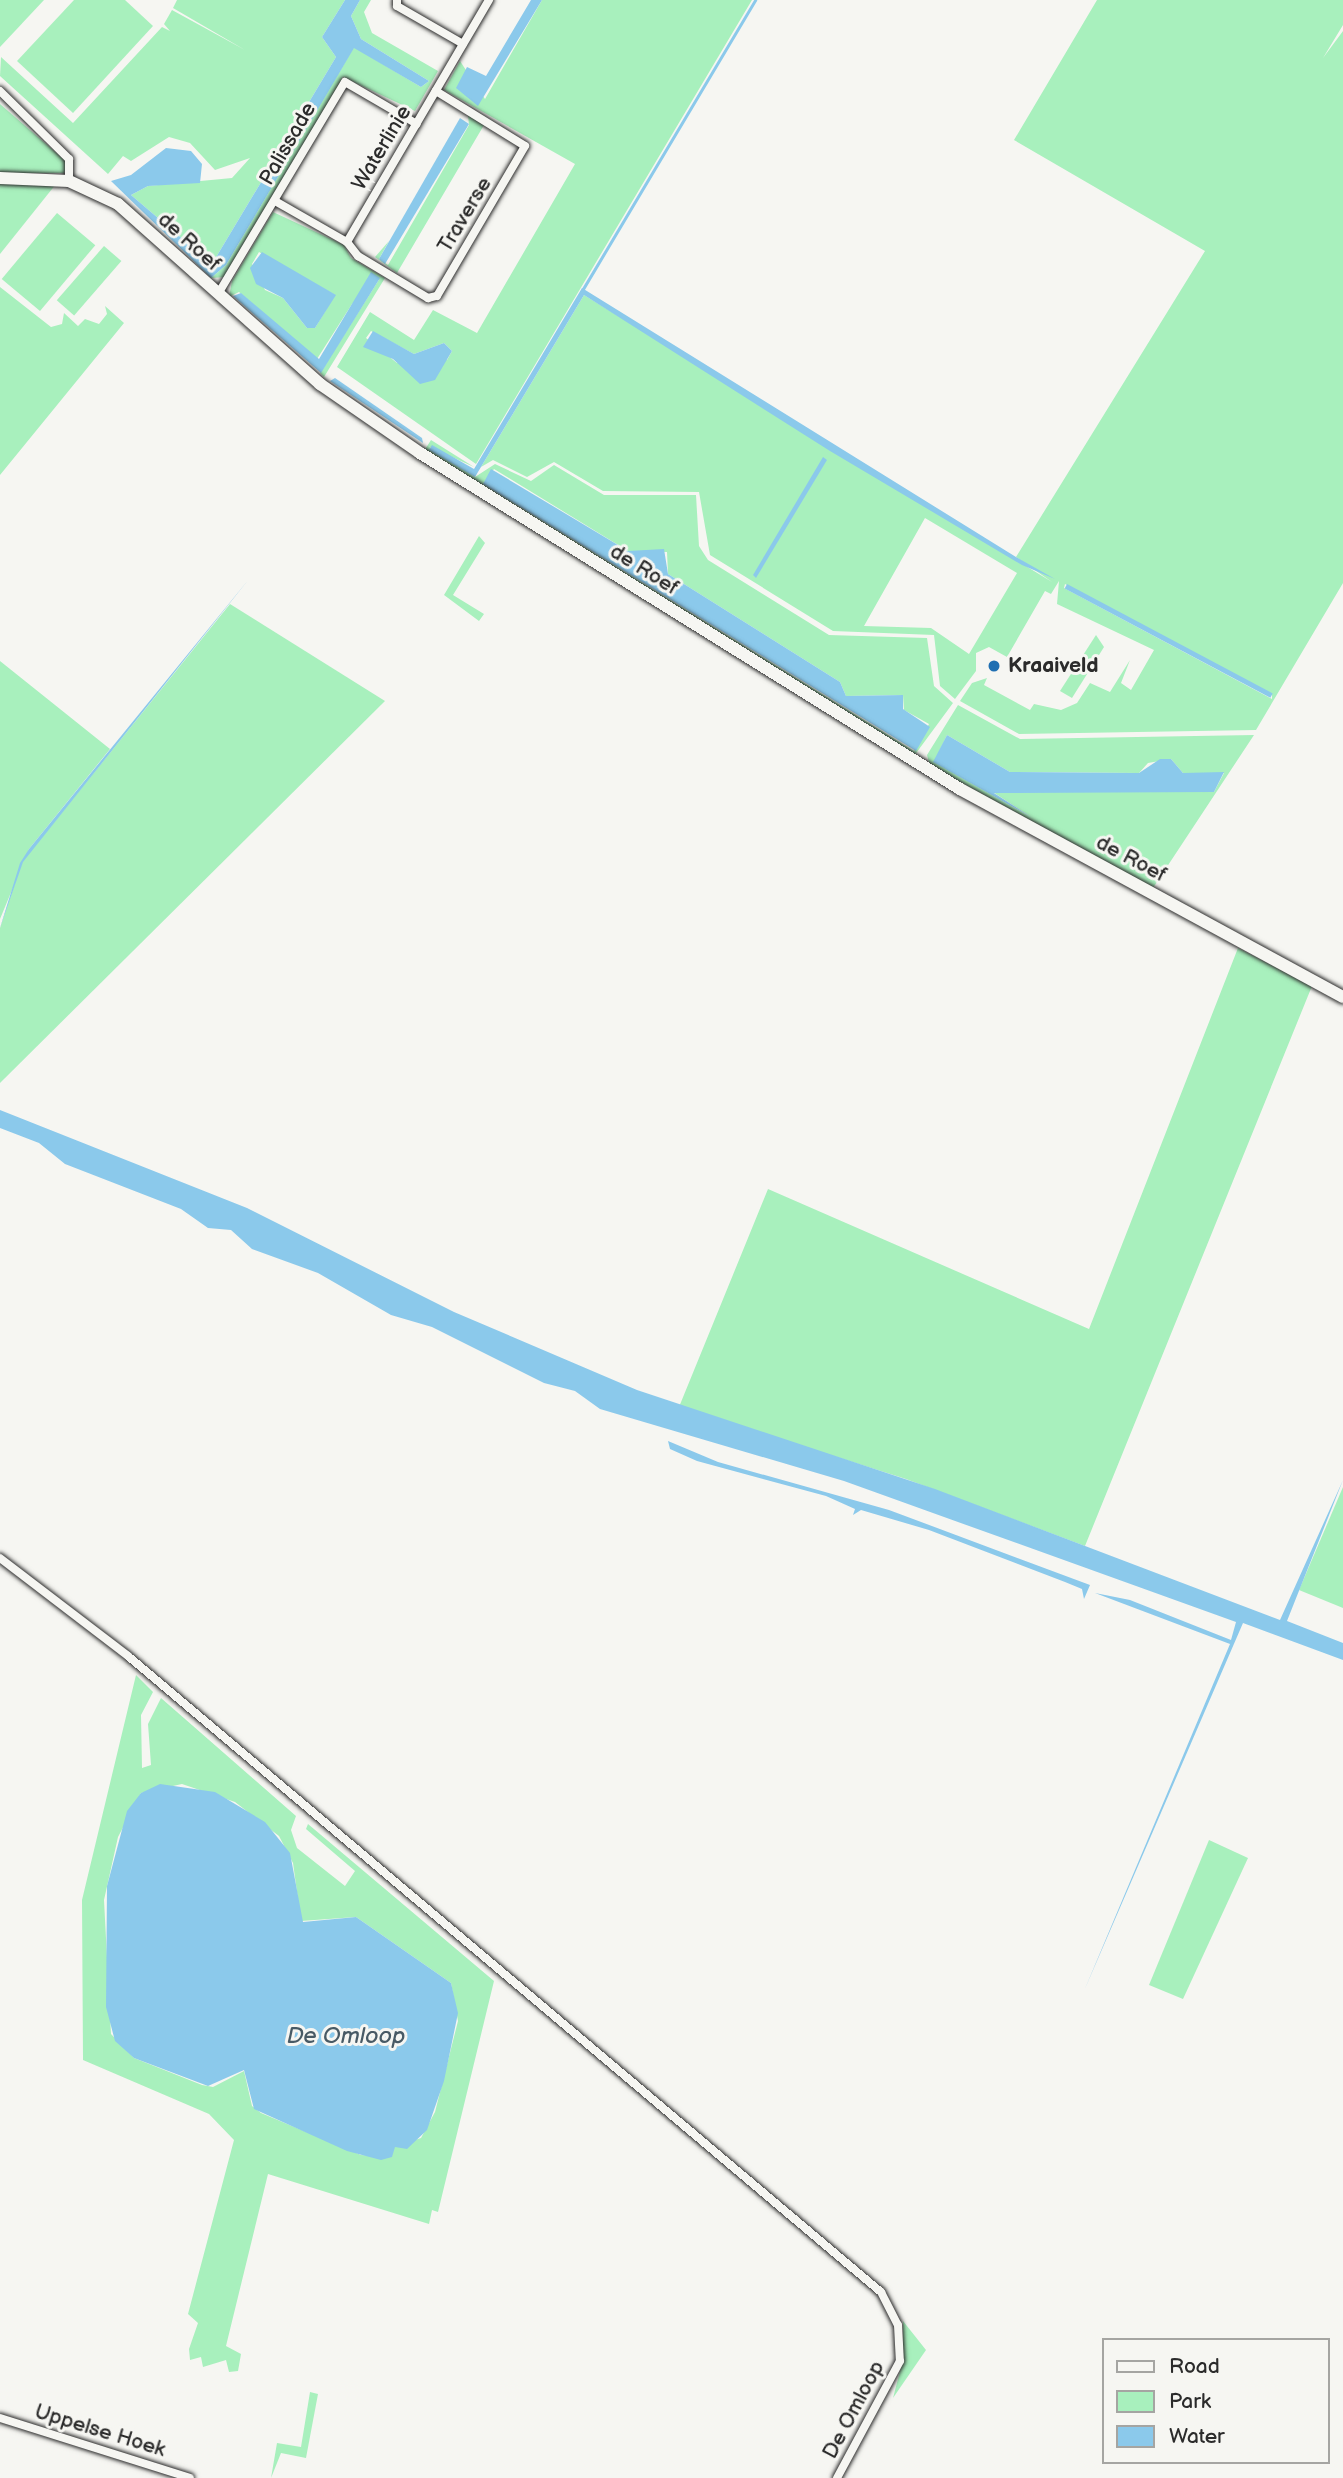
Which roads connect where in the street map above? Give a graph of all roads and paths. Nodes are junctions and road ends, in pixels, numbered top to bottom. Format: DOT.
graph roads {
  1 [pos="397,0"];
  2 [pos="489,0"];
  3 [pos="463,44"];
  4 [pos="0,91"];
  5 [pos="436,91"];
  6 [pos="417,124"];
  7 [pos="0,178"];
  8 [pos="69,181"];
  9 [pos="275,201"];
  10 [pos="346,242"];
  11 [pos="218,294"];
  12 [pos="1343,997"];
  13 [pos="0,1558"];
  14 [pos="0,2418"];
  15 [pos="190,2478"];
  16 [pos="837,2478"];
  1 -- 3 [label="street"];
  2 -- 3 [label="street, Waterlinie"];
  3 -- 5 [label="street, Waterlinie"];
  4 -- 8 [label="street"];
  5 -- 6 [label="street, Waterlinie"];
  5 -- 10 [label="street, Traverse"];
  6 -- 9 [label="street, Palissade"];
  6 -- 10 [label="street, Waterlinie"];
  7 -- 8 [label="street"];
  8 -- 11 [label="street, de Roef"];
  9 -- 10 [label="street"];
  9 -- 11 [label="street, Palissade"];
  11 -- 12 [label="street, de Roef"];
  13 -- 16 [label="street, De Omloop"];
  14 -- 15 [label="street, Uppelse Hoek"];
}
